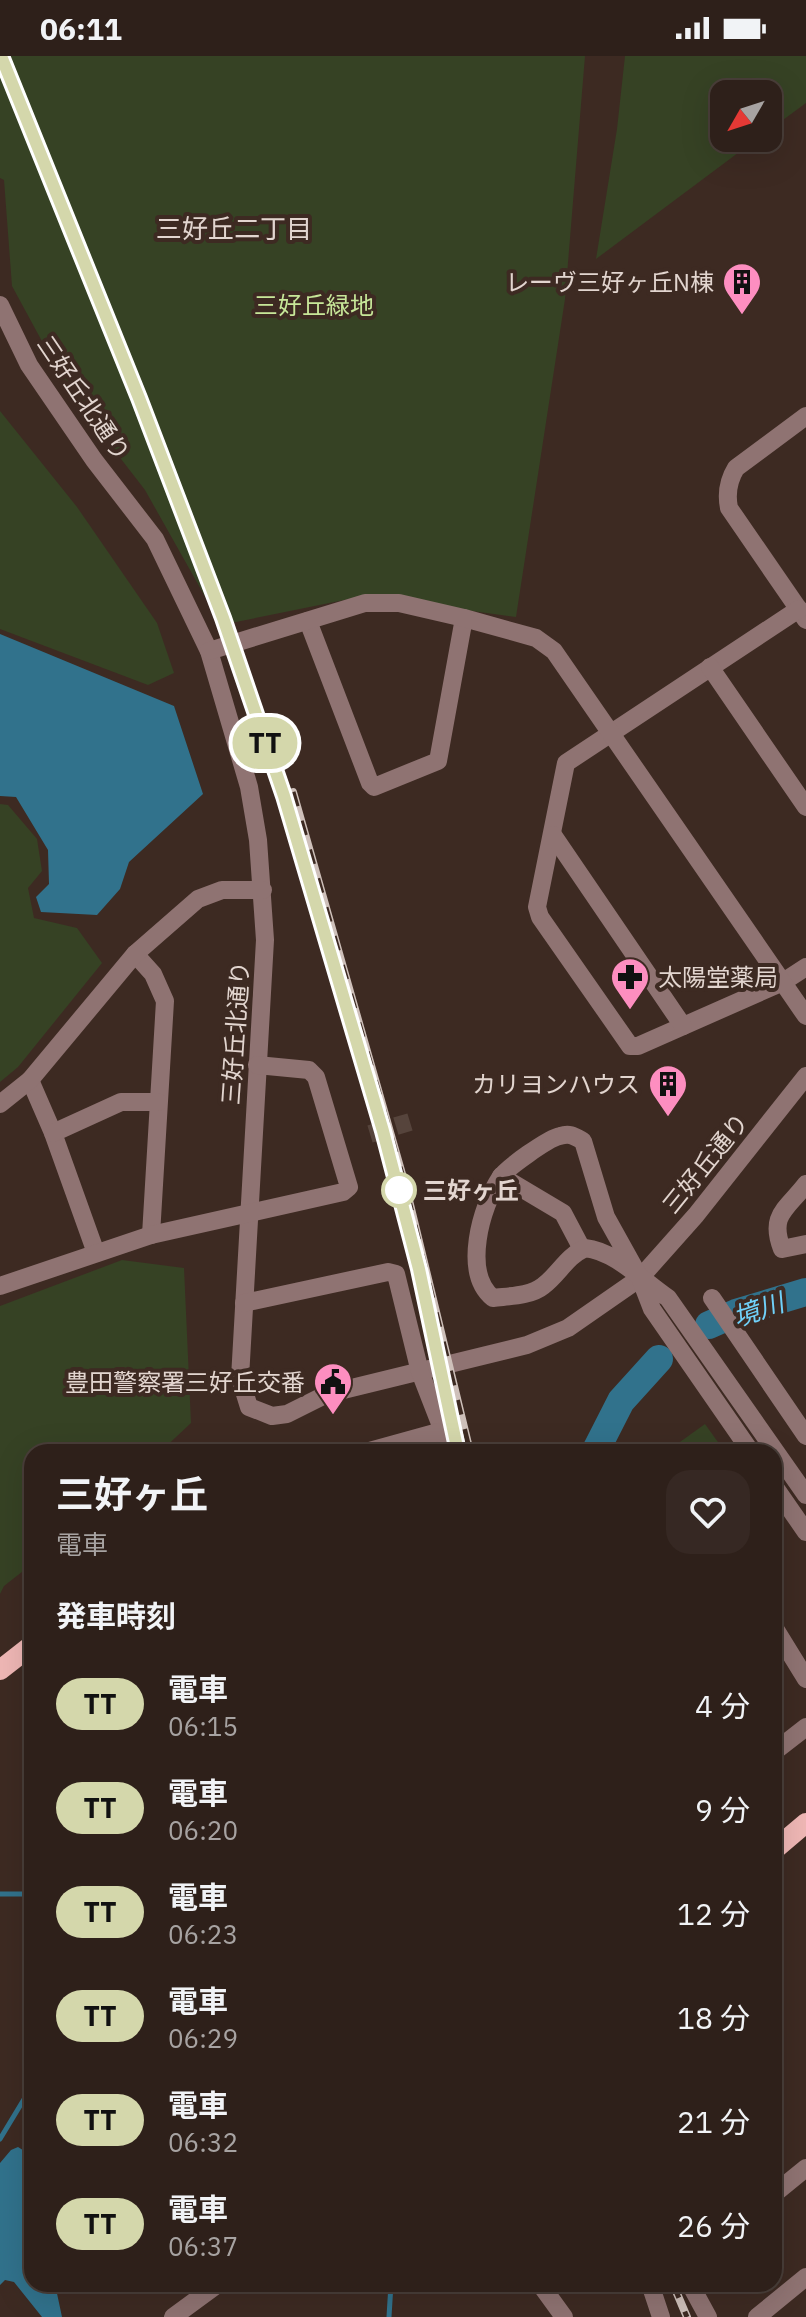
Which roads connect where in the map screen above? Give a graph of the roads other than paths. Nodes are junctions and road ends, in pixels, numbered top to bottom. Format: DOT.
graph roads {
  1 [pos="0,305"];
  2 [pos="806,416"];
  3 [pos="802,614"];
  4 [pos="464,618"];
  5 [pos="308,621"];
  6 [pos="209,651"];
  7 [pos="710,667"];
  8 [pos="612,732"];
  9 [pos="806,807"];
  10 [pos="553,835"];
  11 [pos="263,890"];
  12 [pos="135,954"];
  13 [pos="806,967"];
  14 [pos="783,982"];
  15 [pos="806,1016"];
  16 [pos="683,1026"];
  17 [pos="257,1065"];
  18 [pos="806,1076"];
  19 [pos="30,1080"];
  20 [pos="158,1102"];
  21 [pos="0,1104"];
  22 [pos="53,1133"];
  23 [pos="501,1176"];
  24 [pos="806,1184"];
  25 [pos="248,1213"];
  26 [pos="151,1235"];
  27 [pos="806,1244"];
  28 [pos="582,1249"];
  29 [pos="96,1253"];
  30 [pos="640,1278"];
  31 [pos="0,1286"];
  32 [pos="712,1298"];
  33 [pos="244,1303"];
  34 [pos="420,1372"];
  35 [pos="442,1431"];
  36 [pos="806,1436"];
  37 [pos="395,1444"];
  38 [pos="445,1444"];
  39 [pos="745,1444"];
  40 [pos="758,1444"];
  41 [pos="782,1481"];
  42 [pos="782,1485"];
  43 [pos="806,1495"];
  44 [pos="806,1532"];
  45 [pos="782,1640"];
  46 [pos="24,1651"];
  47 [pos="0,1670"];
  48 [pos="806,1679"];
  49 [pos="806,1727"];
  50 [pos="782,1746"];
  51 [pos="806,1823"];
  52 [pos="782,1843"];
  53 [pos="806,2168"];
  54 [pos="782,2188"];
  55 [pos="806,2277"];
  56 [pos="207,2292"];
  57 [pos="546,2292"];
  58 [pos="653,2292"];
  59 [pos="694,2292"];
  60 [pos="173,2317"];
  61 [pos="564,2317"];
  62 [pos="661,2317"];
  63 [pos="708,2317"];
  64 [pos="757,2317"];
  1 -- 6 [label="street, 三好丘北通り"];
  2 -- 3 [label="street"];
  3 -- 7 [label="street"];
  4 -- 5 [label="street"];
  4 -- 5 [label="street"];
  4 -- 8 [label="street"];
  5 -- 6 [label="street"];
  6 -- 11 [label="street, 三好丘北通り"];
  7 -- 8 [label="street"];
  7 -- 9 [label="street"];
  8 -- 10 [label="street"];
  8 -- 14 [label="street"];
  10 -- 16 [label="street"];
  10 -- 16 [label="street"];
  11 -- 12 [label="street"];
  11 -- 17 [label="street, 三好丘北通り"];
  12 -- 19 [label="street"];
  12 -- 20 [label="street"];
  13 -- 14 [label="street"];
  14 -- 15 [label="street"];
  14 -- 16 [label="street"];
  17 -- 25 [label="street, 三好丘北通り"];
  17 -- 25 [label="street"];
  18 -- 30 [label="street, 三好丘通り"];
  19 -- 21 [label="street"];
  19 -- 22 [label="street"];
  20 -- 22 [label="street"];
  20 -- 26 [label="street"];
  22 -- 29 [label="street"];
  23 -- 28 [label="street"];
  23 -- 28 [label="street"];
  23 -- 30 [label="street"];
  24 -- 27 [label="street"];
  25 -- 26 [label="street"];
  25 -- 33 [label="street, 三好丘北通り"];
  26 -- 29 [label="street"];
  28 -- 30 [label="street"];
  29 -- 31 [label="street"];
  30 -- 34 [label="street, 三好丘北通り"];
  30 -- 39 [label="street"];
  30 -- 40 [label="street"];
  32 -- 36 [label="street"];
  33 -- 34 [label="street"];
  33 -- 34 [label="street, 三好丘北通り"];
  34 -- 35 [label="street"];
  35 -- 37 [label="street"];
  35 -- 38 [label="street"];
  41 -- 43 [label="street"];
  42 -- 44 [label="street"];
  45 -- 48 [label="street"];
  46 -- 47 [label="main road"];
  49 -- 50 [label="street"];
  51 -- 52 [label="main road"];
  53 -- 54 [label="street"];
  55 -- 64 [label="street"];
  56 -- 60 [label="street"];
  57 -- 61 [label="street"];
  58 -- 62 [label="street"];
  59 -- 63 [label="street"];
}
